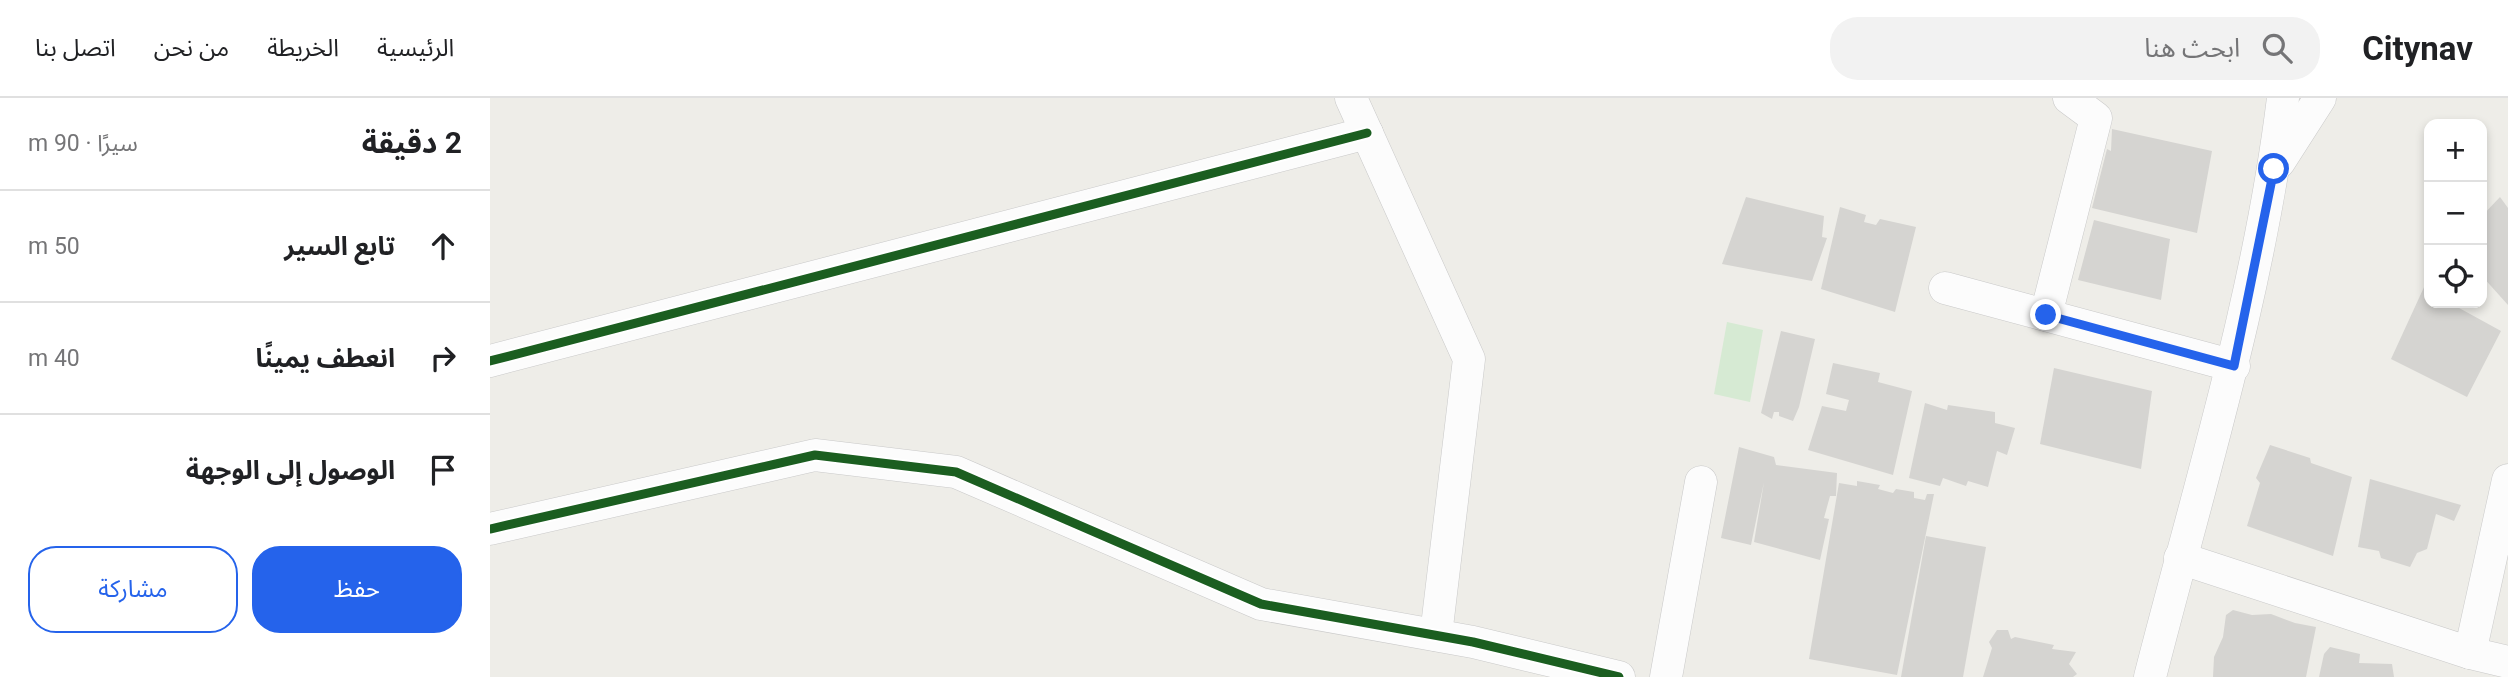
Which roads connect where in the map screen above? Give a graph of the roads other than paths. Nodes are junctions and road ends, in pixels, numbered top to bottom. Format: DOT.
graph roads {
  1 [pos="1351,98"];
  2 [pos="2069,98"];
  3 [pos="2283,98"];
  4 [pos="2320,98"];
  5 [pos="1367,133"];
  6 [pos="2274,169"];
  7 [pos="1945,288"];
  8 [pos="2046,315"];
  9 [pos="490,361"];
  10 [pos="2234,366"];
  11 [pos="2508,480"];
  12 [pos="1701,482"];
  13 [pos="490,529"];
  14 [pos="2180,558"];
  15 [pos="1436,635"];
  16 [pos="2470,653"];
  17 [pos="2508,662"];
  18 [pos="1619,677"];
  19 [pos="1666,677"];
  20 [pos="2150,677"];
  1 -- 5 [label="street"];
  2 -- 8 [label="street"];
  3 -- 6 [label="street"];
  4 -- 6 [label="street"];
  5 -- 9 [label="street"];
  5 -- 15 [label="street"];
  6 -- 10 [label="street"];
  7 -- 8 [label="street"];
  8 -- 10 [label="street"];
  10 -- 14 [label="street"];
  11 -- 16 [label="street"];
  12 -- 19 [label="street"];
  13 -- 15 [label="street"];
  14 -- 16 [label="street"];
  14 -- 20 [label="street"];
  15 -- 18 [label="street"];
  16 -- 17 [label="street"];
}
